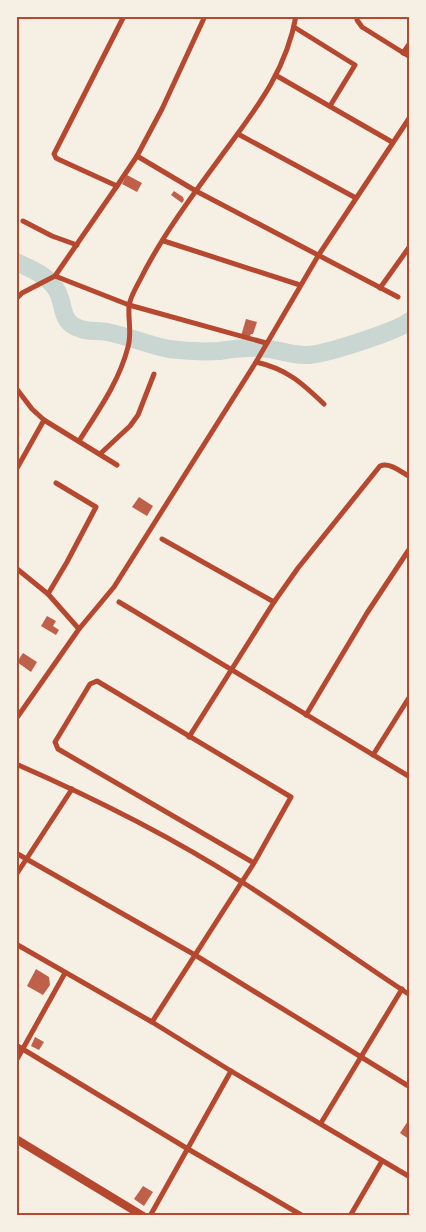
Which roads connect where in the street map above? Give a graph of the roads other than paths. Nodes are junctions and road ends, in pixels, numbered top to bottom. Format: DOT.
graph roads {
  1 [pos="124,16"];
  2 [pos="206,16"];
  3 [pos="296,16"];
  4 [pos="357,16"];
  5 [pos="294,27"];
  6 [pos="410,43"];
  7 [pos="403,53"];
  8 [pos="410,57"];
  9 [pos="277,76"];
  10 [pos="330,106"];
  11 [pos="410,116"];
  12 [pos="238,134"];
  13 [pos="392,142"];
  14 [pos="137,156"];
  15 [pos="117,186"];
  16 [pos="196,191"];
  17 [pos="356,198"];
  18 [pos="23,221"];
  19 [pos="164,241"];
  20 [pos="77,245"];
  21 [pos="410,246"];
  22 [pos="318,256"];
  23 [pos="55,276"];
  24 [pos="300,285"];
  25 [pos="380,288"];
  26 [pos="398,297"];
  27 [pos="16,299"];
  28 [pos="129,305"];
  29 [pos="266,343"];
  30 [pos="257,360"];
  31 [pos="154,374"];
  32 [pos="16,388"];
  33 [pos="324,404"];
  34 [pos="44,420"];
  35 [pos="79,441"];
  36 [pos="100,454"];
  37 [pos="117,465"];
  38 [pos="16,470"];
  39 [pos="410,477"];
  40 [pos="56,483"];
  41 [pos="162,539"];
  42 [pos="410,548"];
  43 [pos="16,568"];
  44 [pos="48,594"];
  45 [pos="119,602"];
  46 [pos="274,602"];
  47 [pos="79,629"];
  48 [pos="233,669"];
  49 [pos="410,696"];
  50 [pos="306,715"];
  51 [pos="16,719"];
  52 [pos="189,737"];
  53 [pos="373,754"];
  54 [pos="16,764"];
  55 [pos="410,777"];
  56 [pos="72,789"];
  57 [pos="16,853"];
  58 [pos="27,859"];
  59 [pos="254,863"];
  60 [pos="16,875"];
  61 [pos="242,882"];
  62 [pos="16,944"];
  63 [pos="195,955"];
  64 [pos="65,973"];
  65 [pos="402,989"];
  66 [pos="410,994"];
  67 [pos="152,1022"];
  68 [pos="16,1045"];
  69 [pos="23,1049"];
  70 [pos="360,1057"];
  71 [pos="16,1061"];
  72 [pos="231,1072"];
  73 [pos="410,1087"];
  74 [pos="321,1123"];
  75 [pos="16,1139"];
  76 [pos="188,1149"];
  77 [pos="382,1161"];
  78 [pos="410,1178"];
  79 [pos="143,1216"];
  80 [pos="150,1216"];
  81 [pos="303,1216"];
  82 [pos="350,1216"];
  1 -- 15 [label="street"];
  2 -- 14 [label="street"];
  3 -- 5 [label="street"];
  4 -- 7 [label="street"];
  5 -- 9 [label="street"];
  5 -- 10 [label="street"];
  6 -- 7 [label="street"];
  7 -- 8 [label="street"];
  9 -- 10 [label="street"];
  9 -- 12 [label="street"];
  10 -- 13 [label="street"];
  11 -- 13 [label="street"];
  12 -- 16 [label="street"];
  12 -- 17 [label="street"];
  13 -- 17 [label="street"];
  14 -- 15 [label="street"];
  14 -- 16 [label="street"];
  15 -- 20 [label="street"];
  16 -- 19 [label="street"];
  16 -- 22 [label="street"];
  17 -- 22 [label="street"];
  18 -- 20 [label="street"];
  19 -- 24 [label="street"];
  19 -- 28 [label="street"];
  20 -- 23 [label="street"];
  21 -- 25 [label="street"];
  22 -- 24 [label="street"];
  22 -- 25 [label="street"];
  23 -- 27 [label="street"];
  23 -- 28 [label="street"];
  24 -- 29 [label="street"];
  25 -- 26 [label="street"];
  28 -- 29 [label="street"];
  28 -- 35 [label="street"];
  29 -- 30 [label="street"];
  30 -- 33 [label="street"];
  30 -- 47 [label="street"];
  31 -- 36 [label="street"];
  32 -- 34 [label="street"];
  34 -- 35 [label="street"];
  34 -- 38 [label="street"];
  35 -- 36 [label="street"];
  36 -- 37 [label="street"];
  39 -- 46 [label="street"];
  40 -- 44 [label="street"];
  41 -- 46 [label="street"];
  42 -- 50 [label="street"];
  43 -- 44 [label="street"];
  44 -- 47 [label="street"];
  45 -- 48 [label="street"];
  46 -- 48 [label="street"];
  47 -- 51 [label="street"];
  48 -- 50 [label="street"];
  48 -- 52 [label="street"];
  49 -- 53 [label="street"];
  50 -- 53 [label="street"];
  52 -- 59 [label="street"];
  52 -- 59 [label="street"];
  53 -- 55 [label="street"];
  54 -- 56 [label="street"];
  56 -- 58 [label="street"];
  56 -- 61 [label="street"];
  57 -- 58 [label="street"];
  58 -- 60 [label="street"];
  58 -- 63 [label="street"];
  59 -- 61 [label="street"];
  61 -- 63 [label="street"];
  61 -- 65 [label="street"];
  62 -- 64 [label="street"];
  63 -- 67 [label="street"];
  63 -- 70 [label="street"];
  64 -- 67 [label="street"];
  64 -- 69 [label="street"];
  65 -- 66 [label="street"];
  65 -- 70 [label="street"];
  67 -- 72 [label="street"];
  68 -- 69 [label="street"];
  69 -- 71 [label="street"];
  69 -- 76 [label="street"];
  70 -- 73 [label="street"];
  70 -- 74 [label="street"];
  72 -- 74 [label="street"];
  72 -- 76 [label="street"];
  74 -- 77 [label="street"];
  75 -- 79 [label="main road"];
  76 -- 80 [label="street"];
  76 -- 81 [label="street"];
  77 -- 78 [label="street"];
  77 -- 82 [label="street"];
}
